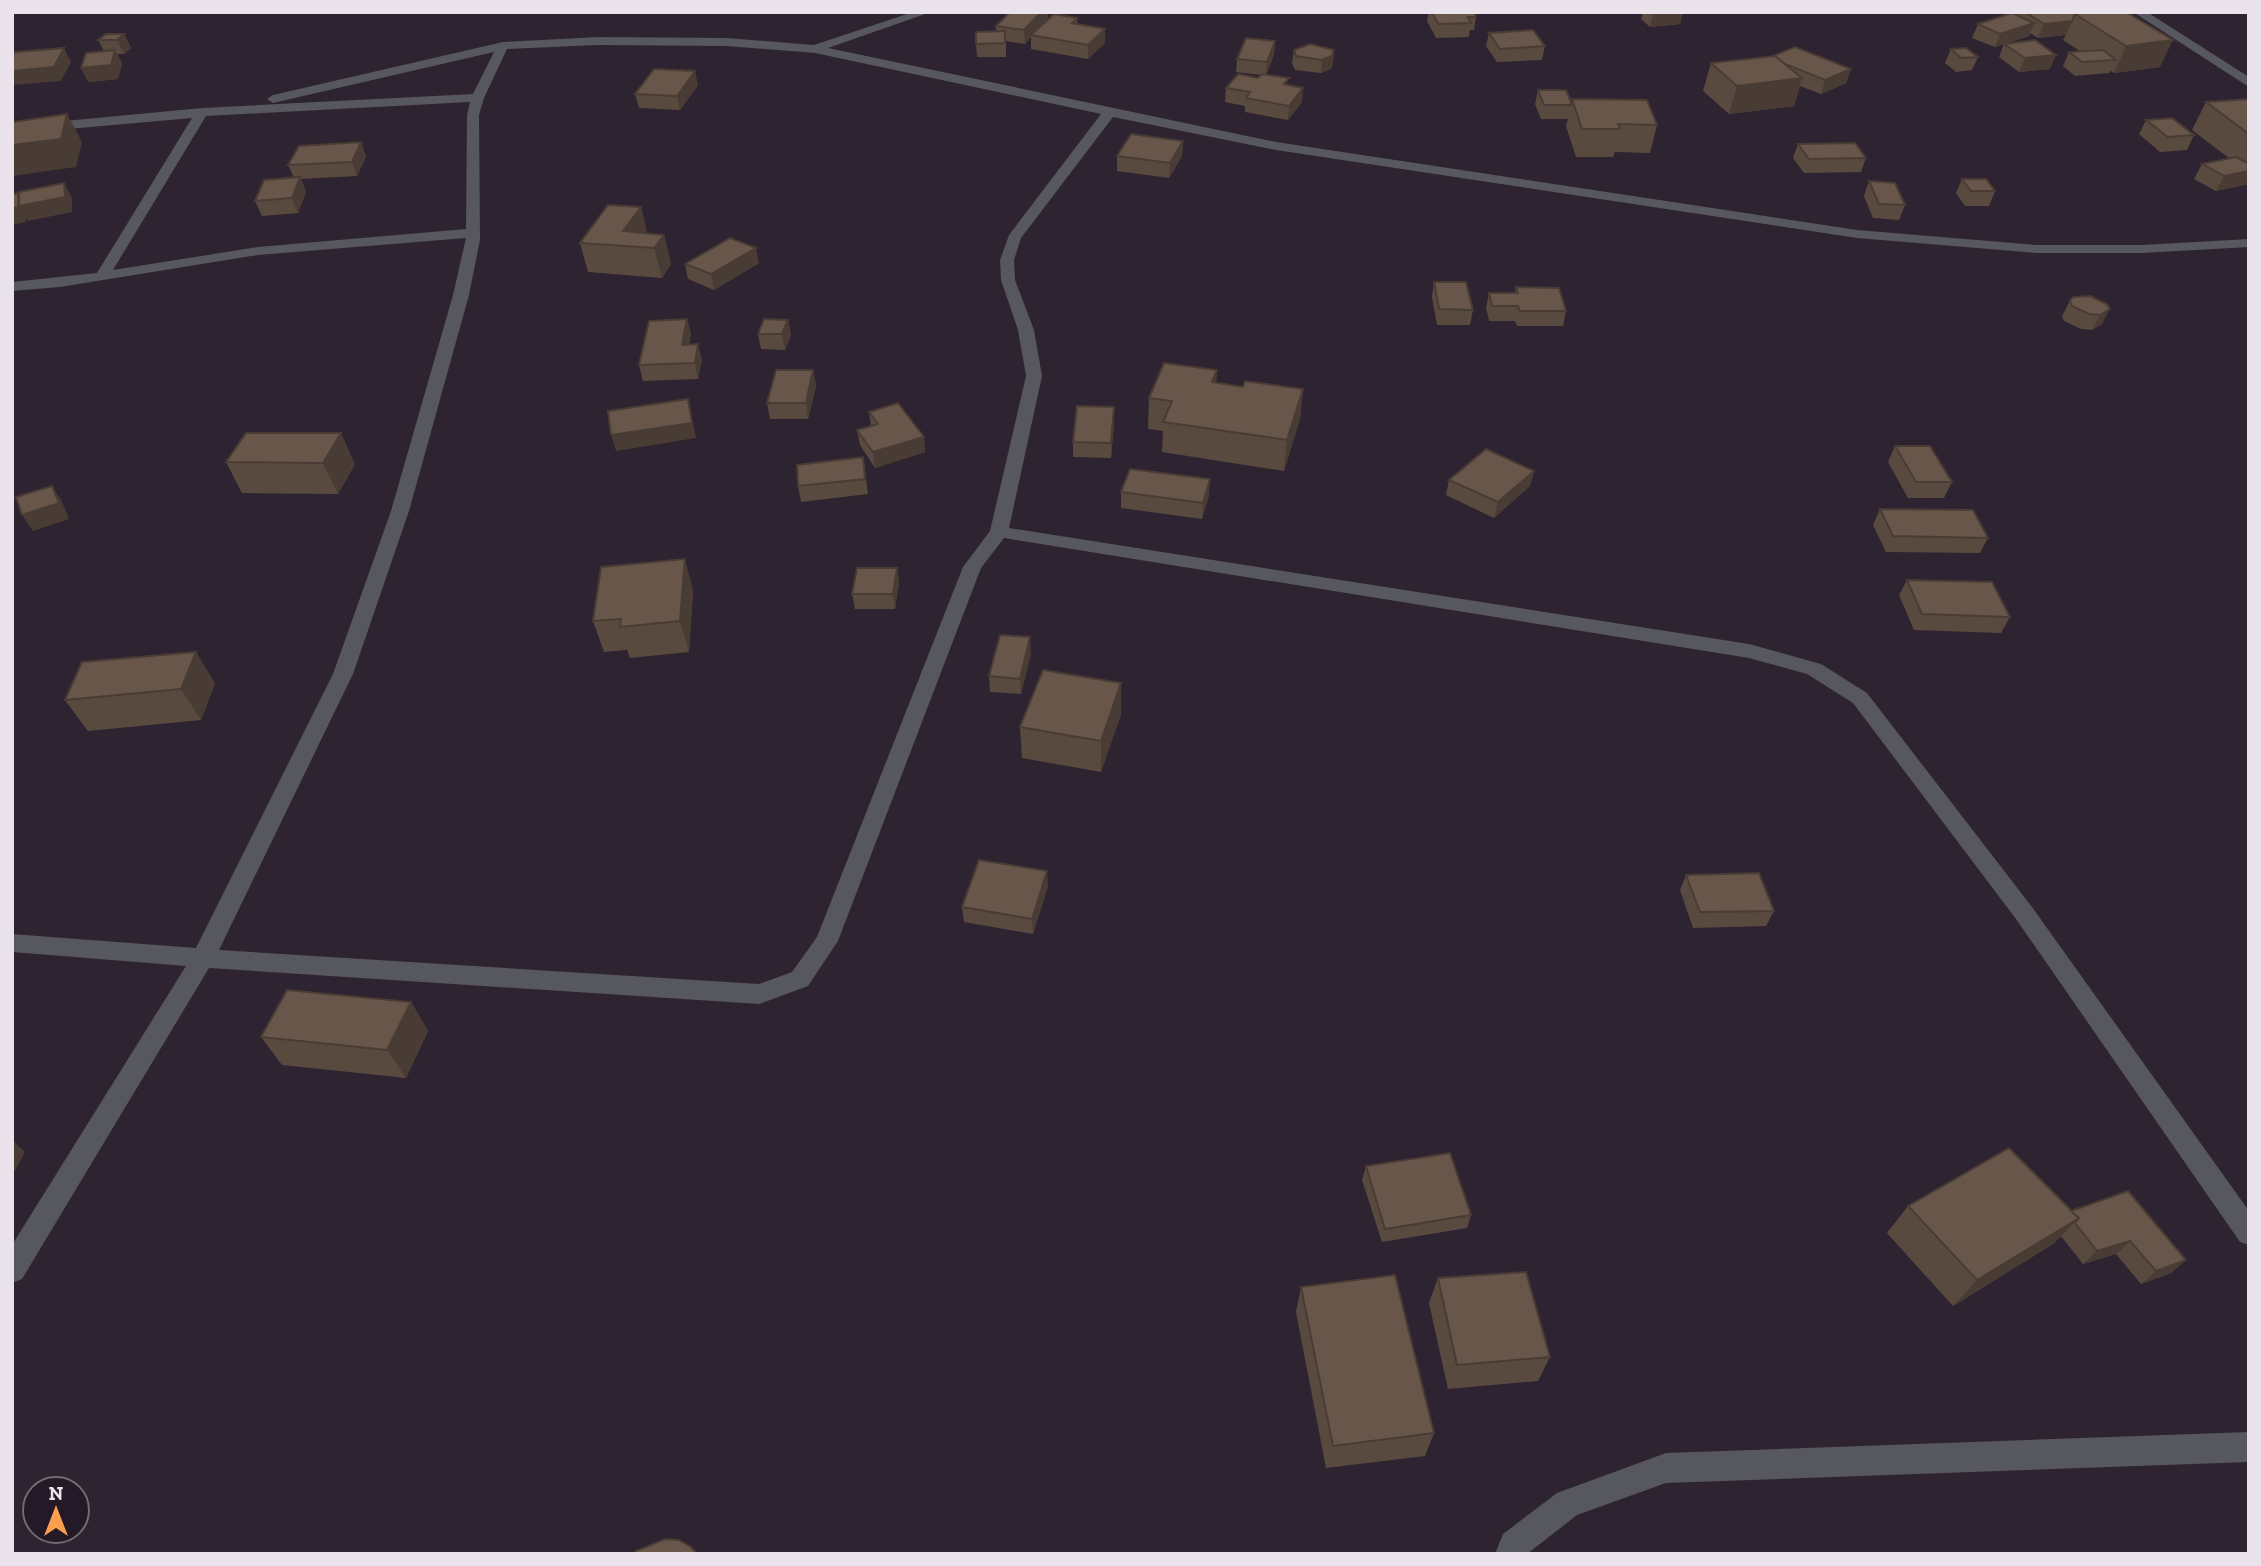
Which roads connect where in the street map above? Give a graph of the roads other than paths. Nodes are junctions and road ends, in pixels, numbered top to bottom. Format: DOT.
graph roads {
  1 [pos="925,12"];
  2 [pos="2139,12"];
  3 [pos="503,46"];
  4 [pos="815,49"];
  5 [pos="2249,83"];
  6 [pos="478,98"];
  7 [pos="233,110"];
  8 [pos="202,112"];
  9 [pos="1109,113"];
  10 [pos="12,130"];
  11 [pos="473,233"];
  12 [pos="2249,243"];
  13 [pos="102,276"];
  14 [pos="12,287"];
  15 [pos="999,532"];
  16 [pos="12,943"];
  17 [pos="203,958"];
  18 [pos="2249,1233"];
  19 [pos="12,1270"];
  20 [pos="2249,1447"];
  21 [pos="1510,1554"];
  1 -- 4 [label="street"];
  2 -- 5 [label="street"];
  3 -- 4 [label="street"];
  3 -- 6 [label="street"];
  3 -- 7 [label="street"];
  4 -- 9 [label="street"];
  6 -- 7 [label="street"];
  6 -- 11 [label="street"];
  7 -- 8 [label="street"];
  8 -- 10 [label="street"];
  8 -- 13 [label="street"];
  9 -- 12 [label="street"];
  9 -- 15 [label="street"];
  11 -- 13 [label="street"];
  11 -- 17 [label="street"];
  13 -- 14 [label="street"];
  15 -- 17 [label="street"];
  15 -- 18 [label="street"];
  16 -- 17 [label="street"];
  17 -- 19 [label="street"];
  20 -- 21 [label="street"];
}
